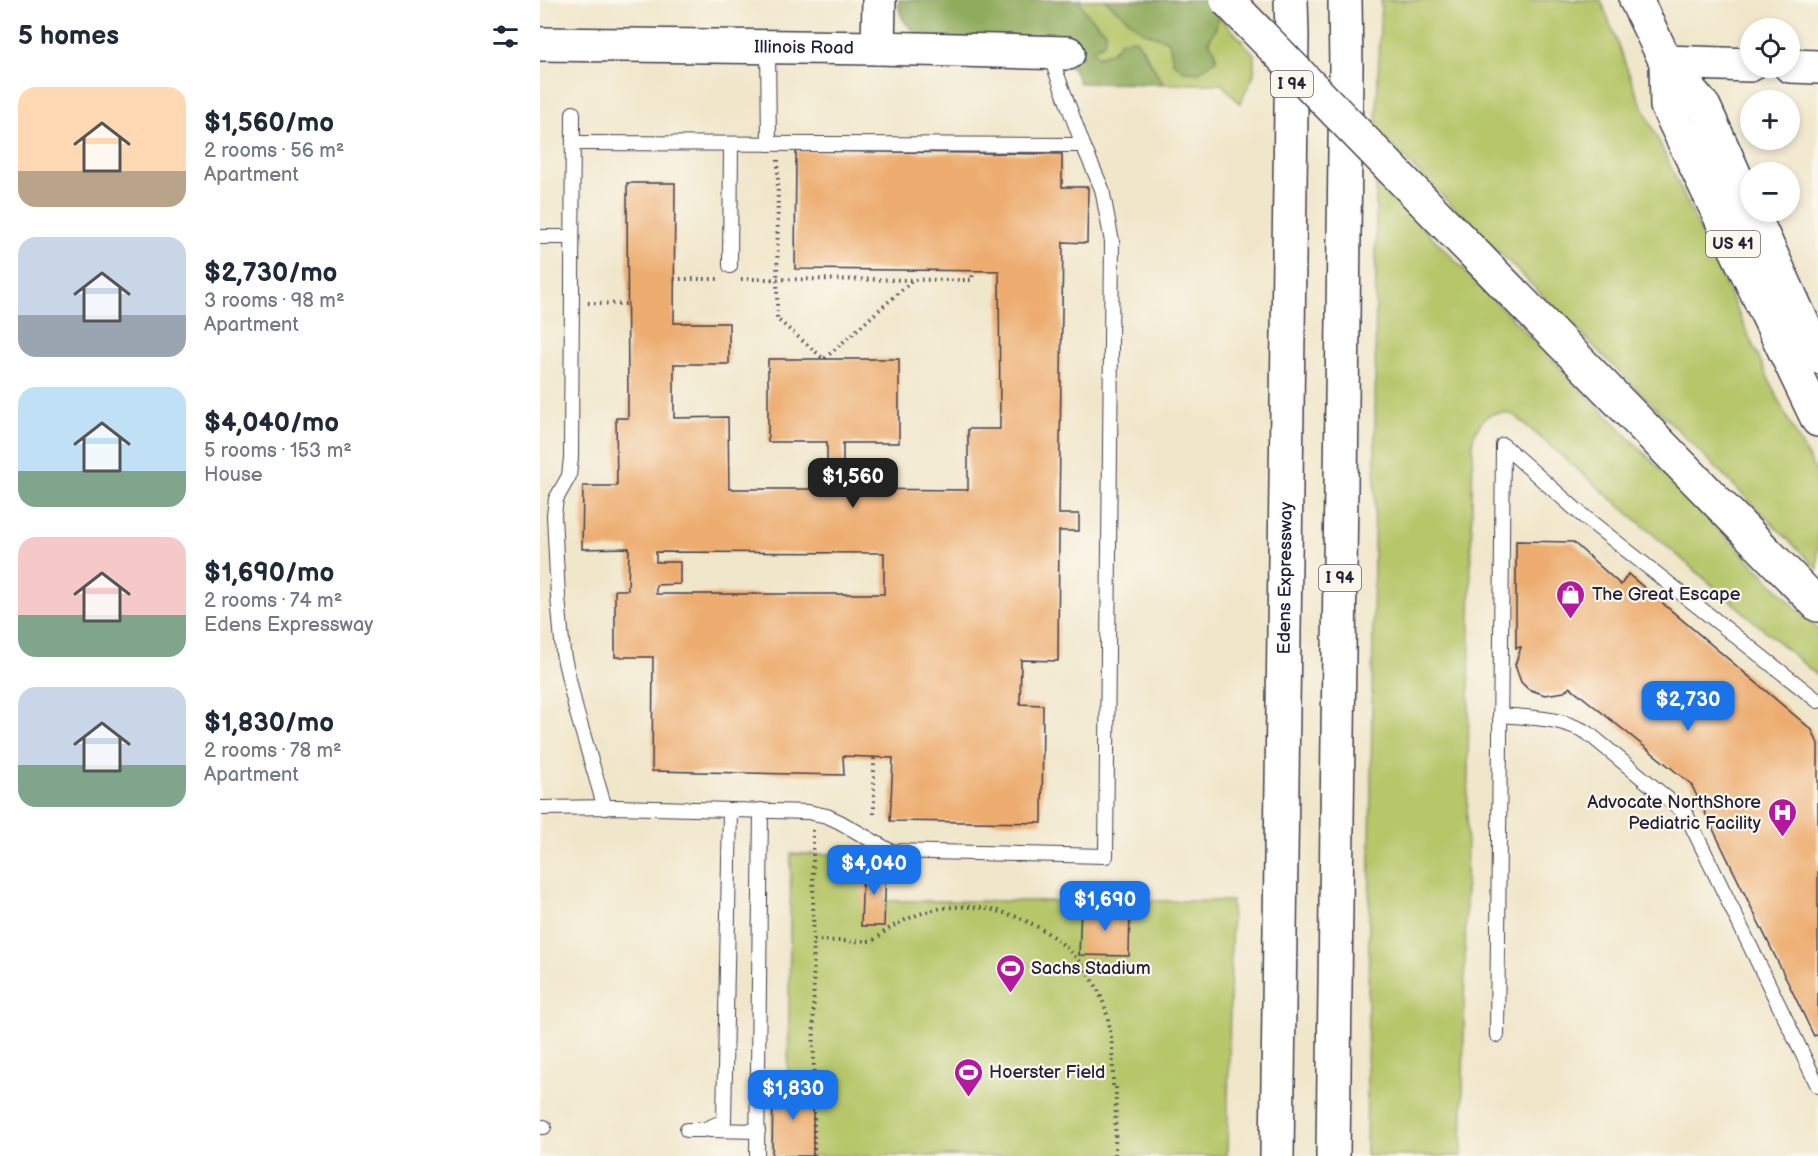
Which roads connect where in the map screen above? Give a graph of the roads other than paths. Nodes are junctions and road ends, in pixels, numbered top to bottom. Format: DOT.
graph roads {
  1 [pos="879,0"];
  2 [pos="1227,0"];
  3 [pos="1291,0"];
  4 [pos="1345,0"];
  5 [pos="1636,0"];
  6 [pos="540,44"];
  7 [pos="768,47"];
  8 [pos="878,48"];
  9 [pos="1058,53"];
  10 [pos="1666,62"];
  11 [pos="1740,65"];
  12 [pos="1800,66"];
  13 [pos="1818,67"];
  14 [pos="573,113"];
  15 [pos="573,143"];
  16 [pos="731,144"];
  17 [pos="773,144"];
  18 [pos="1083,146"];
  19 [pos="1740,186"];
  20 [pos="1756,222"];
  21 [pos="540,237"];
  22 [pos="573,237"];
  23 [pos="731,272"];
  24 [pos="1818,357"];
  25 [pos="1818,420"];
  26 [pos="547,515"];
  27 [pos="1814,600"];
  28 [pos="1818,701"];
  29 [pos="1500,715"];
  30 [pos="540,808"];
  31 [pos="605,808"];
  32 [pos="730,810"];
  33 [pos="761,810"];
  34 [pos="1497,1035"];
  35 [pos="1816,1077"];
  36 [pos="687,1130"];
  37 [pos="704,1130"];
  38 [pos="758,1135"];
  39 [pos="757,1156"];
  40 [pos="1277,1156"];
  41 [pos="1333,1156"];
  1 -- 8 [label="main road"];
  2 -- 27 [label="main road, bridge"];
  3 -- 40 [label="main road, Edens Expressway / I 94"];
  4 -- 41 [label="main road, I 94"];
  5 -- 10 [label="main road, US 41"];
  6 -- 7 [label="main road, Illinois Road"];
  7 -- 8 [label="main road, Illinois Road"];
  7 -- 17 [label="lane"];
  8 -- 9 [label="main road, Illinois Road"];
  9 -- 18 [label="lane"];
  10 -- 11 [label="main road"];
  10 -- 19 [label="main road, US 41"];
  10 -- 25 [label="main road, US 41"];
  12 -- 13 [label="main road"];
  14 -- 15 [label="lane"];
  15 -- 16 [label="lane"];
  15 -- 22 [label="lane"];
  16 -- 17 [label="lane"];
  16 -- 23 [label="lane"];
  17 -- 18 [label="lane"];
  18 -- 33 [label="lane"];
  20 -- 24 [label="main road, US 41"];
  21 -- 22 [label="lane"];
  22 -- 26 [label="lane"];
  26 -- 31 [label="lane"];
  28 -- 29 [label="lane"];
  29 -- 34 [label="lane"];
  29 -- 35 [label="lane"];
  30 -- 31 [label="lane"];
  31 -- 32 [label="lane"];
  32 -- 33 [label="lane"];
  32 -- 37 [label="lane"];
  33 -- 38 [label="lane"];
  36 -- 37 [label="lane"];
  37 -- 38 [label="lane"];
  38 -- 39 [label="lane"];
}
